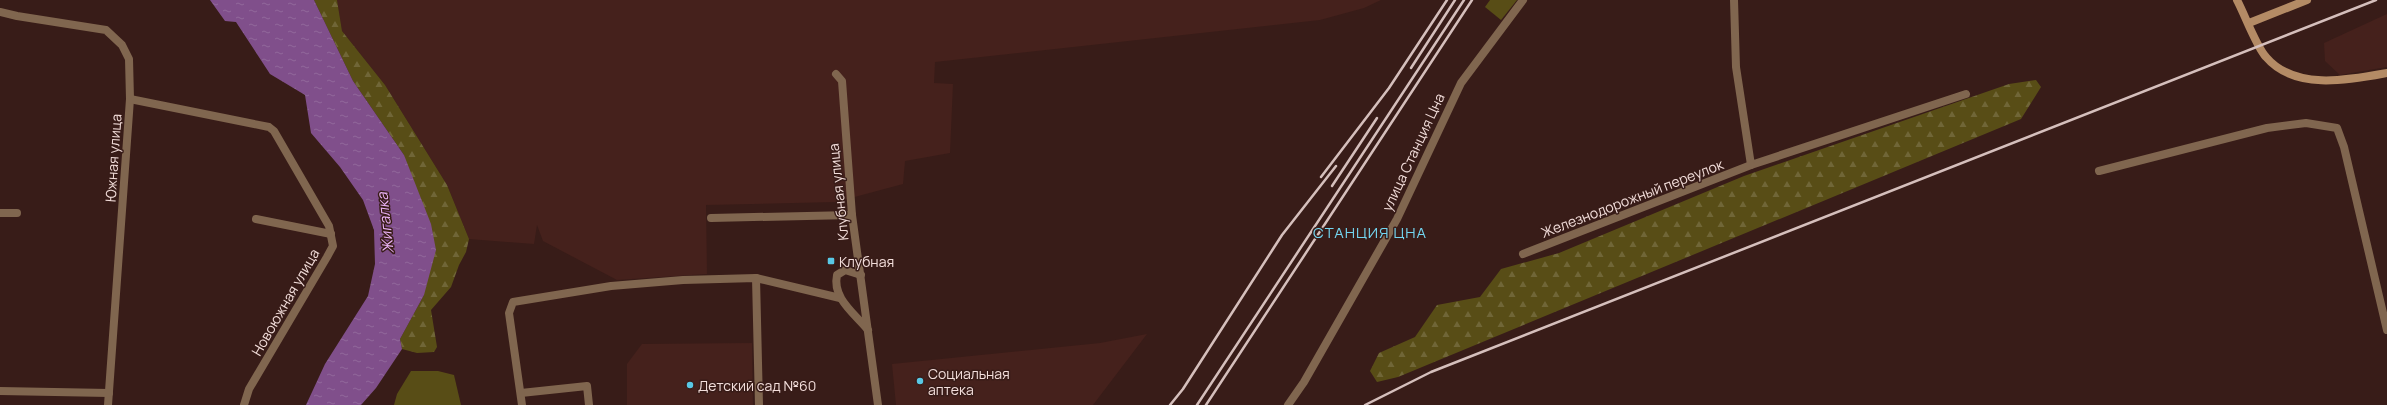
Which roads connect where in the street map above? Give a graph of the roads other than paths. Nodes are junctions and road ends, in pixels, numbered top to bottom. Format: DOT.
graph roads {
  1 [pos="1523,0"];
  2 [pos="1734,0"];
  3 [pos="2237,0"];
  4 [pos="2307,0"];
  5 [pos="0,12"];
  6 [pos="2249,23"];
  7 [pos="2387,73"];
  8 [pos="836,74"];
  9 [pos="1966,94"];
  10 [pos="130,99"];
  11 [pos="1752,165"];
  12 [pos="2099,171"];
  13 [pos="0,213"];
  14 [pos="17,213"];
  15 [pos="852,215"];
  16 [pos="711,218"];
  17 [pos="256,219"];
  18 [pos="331,234"];
  19 [pos="1522,254"];
  20 [pos="860,275"];
  21 [pos="756,278"];
  22 [pos="840,298"];
  23 [pos="2387,330"];
  24 [pos="868,331"];
  25 [pos="0,391"];
  26 [pos="109,393"];
  27 [pos="521,393"];
  28 [pos="108,405"];
  29 [pos="244,405"];
  30 [pos="522,405"];
  31 [pos="589,405"];
  32 [pos="759,405"];
  33 [pos="878,405"];
  34 [pos="1288,405"];
  1 -- 34 [label="street, улица Станция Цна"];
  2 -- 11 [label="street"];
  3 -- 6 [label="street"];
  4 -- 6 [label="street"];
  5 -- 10 [label="street, Южная улица"];
  6 -- 7 [label="street"];
  8 -- 15 [label="street, Клубная улица"];
  9 -- 11 [label="street, Железнодорожный переулок"];
  10 -- 18 [label="street"];
  10 -- 26 [label="street, Южная улица"];
  11 -- 19 [label="street, Железнодорожный переулок"];
  12 -- 23 [label="street"];
  13 -- 14 [label="street"];
  15 -- 16 [label="street"];
  15 -- 20 [label="street, Клубная улица"];
  17 -- 18 [label="street"];
  18 -- 29 [label="street, Новоюжная улица"];
  20 -- 22 [label="street"];
  20 -- 24 [label="street, Клубная улица"];
  21 -- 22 [label="street"];
  21 -- 27 [label="street"];
  21 -- 32 [label="street"];
  22 -- 24 [label="street"];
  24 -- 33 [label="street, Клубная улица"];
  25 -- 26 [label="street"];
  26 -- 28 [label="street, Южная улица"];
  27 -- 30 [label="street"];
  27 -- 31 [label="street"];
}
